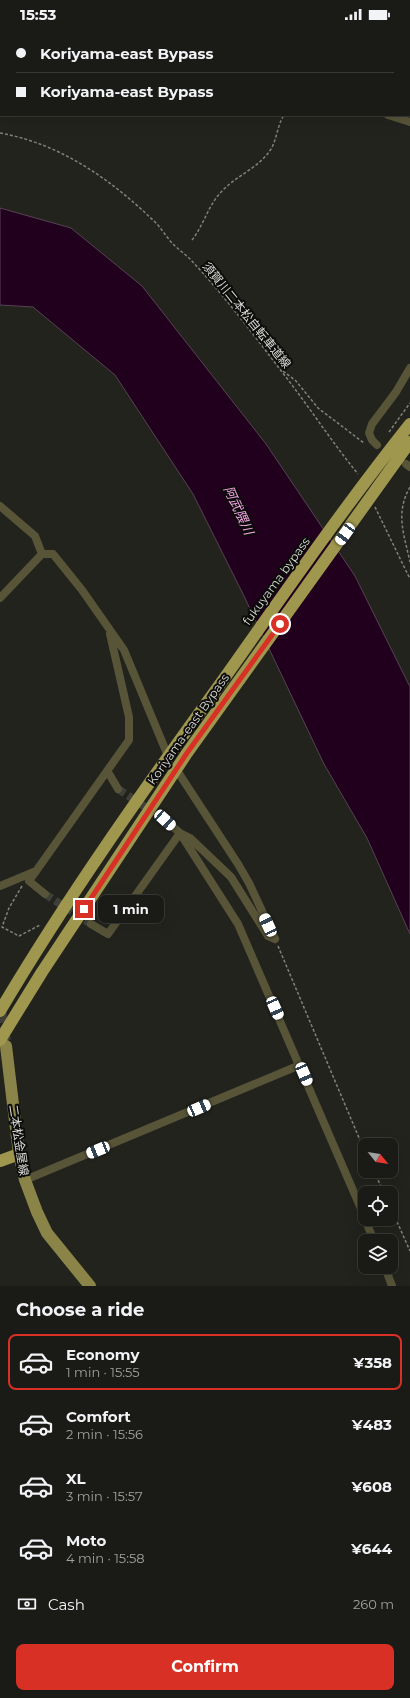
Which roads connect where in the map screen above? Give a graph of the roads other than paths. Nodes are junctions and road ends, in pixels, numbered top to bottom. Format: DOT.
graph roads {
  1 [pos="391,116"];
  2 [pos="410,122"];
  3 [pos="410,368"];
  4 [pos="410,424"];
  5 [pos="410,442"];
  6 [pos="377,445"];
  7 [pos="0,506"];
  8 [pos="42,554"];
  9 [pos="0,598"];
  10 [pos="109,628"];
  11 [pos="168,756"];
  12 [pos="176,769"];
  13 [pos="108,772"];
  14 [pos="118,789"];
  15 [pos="165,820"];
  16 [pos="180,833"];
  17 [pos="38,870"];
  18 [pos="0,886"];
  19 [pos="45,894"];
  20 [pos="91,924"];
  21 [pos="0,1011"];
  22 [pos="3,1043"];
  23 [pos="300,1065"];
  24 [pos="19,1154"];
  25 [pos="0,1161"];
  26 [pos="25,1180"];
  27 [pos="358,1202"];
  28 [pos="388,1274"];
  29 [pos="90,1286"];
  30 [pos="392,1286"];
  1 -- 2 [label="street"];
  3 -- 6 [label="street"];
  4 -- 11 [label="highway, fukuyama bypass"];
  5 -- 12 [label="highway, Koriyama-east Bypass"];
  7 -- 8 [label="street"];
  8 -- 9 [label="street"];
  8 -- 10 [label="street"];
  10 -- 11 [label="street"];
  10 -- 13 [label="street"];
  11 -- 21 [label="highway, Koriyama-east Bypass"];
  12 -- 16 [label="street"];
  12 -- 22 [label="highway, Koriyama-east Bypass"];
  13 -- 14 [label="street"];
  13 -- 17 [label="street"];
  15 -- 16 [label="street"];
  16 -- 20 [label="street"];
  16 -- 23 [label="street"];
  17 -- 18 [label="street"];
  17 -- 19 [label="street"];
  22 -- 24 [label="main road, 二本松金屋線"];
  23 -- 26 [label="street"];
  23 -- 27 [label="street"];
  24 -- 25 [label="highway"];
  24 -- 26 [label="main road, 二本松金屋線"];
  26 -- 29 [label="main road, 二本松金屋線"];
  28 -- 30 [label="street"];
}
